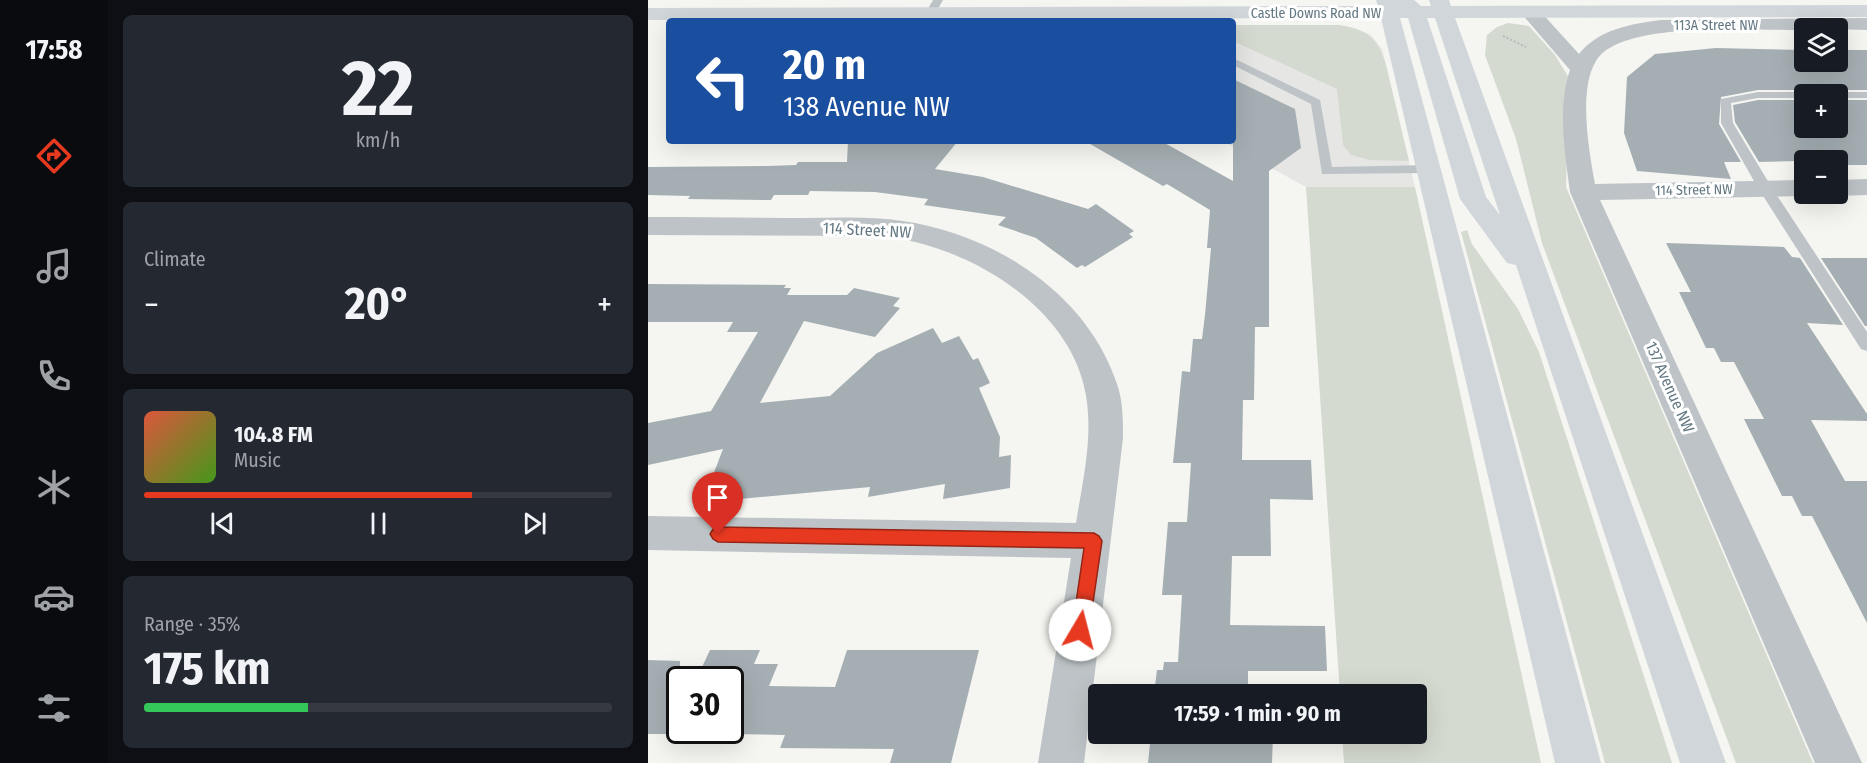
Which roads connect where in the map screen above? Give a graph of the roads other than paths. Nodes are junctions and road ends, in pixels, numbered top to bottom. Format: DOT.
graph roads {
  1 [pos="1780,6"];
  2 [pos="1396,7"];
  3 [pos="1441,7"];
  4 [pos="1867,11"];
  5 [pos="931,12"];
  6 [pos="1522,13"];
  7 [pos="648,14"];
  8 [pos="1127,17"];
  9 [pos="1867,24"];
  10 [pos="1236,63"];
  11 [pos="1581,69"];
  12 [pos="1464,73"];
  13 [pos="1794,95"];
  14 [pos="1848,95"];
  15 [pos="1867,95"];
  16 [pos="1430,169"];
  17 [pos="1867,187"];
  18 [pos="1765,188"];
  19 [pos="1794,188"];
  20 [pos="1848,188"];
  21 [pos="1583,192"];
  22 [pos="648,226"];
  23 [pos="1534,279"];
  24 [pos="1867,345"];
  25 [pos="648,533"];
  26 [pos="1094,541"];
  27 [pos="1061,763"];
  28 [pos="1578,763"];
  29 [pos="1704,763"];
  30 [pos="1839,763"];
  1 -- 4 [label="main road, 113A Street NW"];
  1 -- 6 [label="main road, 113A Street NW"];
  2 -- 3 [label="main road, Castle Downs Road NW"];
  2 -- 8 [label="main road, Castle Downs Road NW"];
  2 -- 16 [label="main road"];
  2 -- 23 [label="main road"];
  3 -- 6 [label="main road, 113A Street NW"];
  3 -- 12 [label="main road"];
  5 -- 7 [label="main road, Castle Downs Road NW"];
  5 -- 8 [label="main road, Castle Downs Road NW"];
  6 -- 11 [label="street"];
  6 -- 12 [label="main road"];
  9 -- 11 [label="street, 113A Street NW"];
  10 -- 16 [label="lane"];
  11 -- 21 [label="street, 137 Avenue NW"];
  12 -- 23 [label="main road"];
  13 -- 18 [label="lane"];
  14 -- 15 [label="lane"];
  16 -- 28 [label="main road"];
  17 -- 20 [label="street"];
  18 -- 19 [label="street, 114 Street NW"];
  18 -- 21 [label="street, 114 Street NW"];
  18 -- 24 [label="lane"];
  21 -- 30 [label="street, 137 Avenue NW"];
  22 -- 26 [label="street, 114 Street NW"];
  23 -- 29 [label="main road"];
  25 -- 26 [label="street"];
  26 -- 27 [label="street, 114 Street NW"];
}
